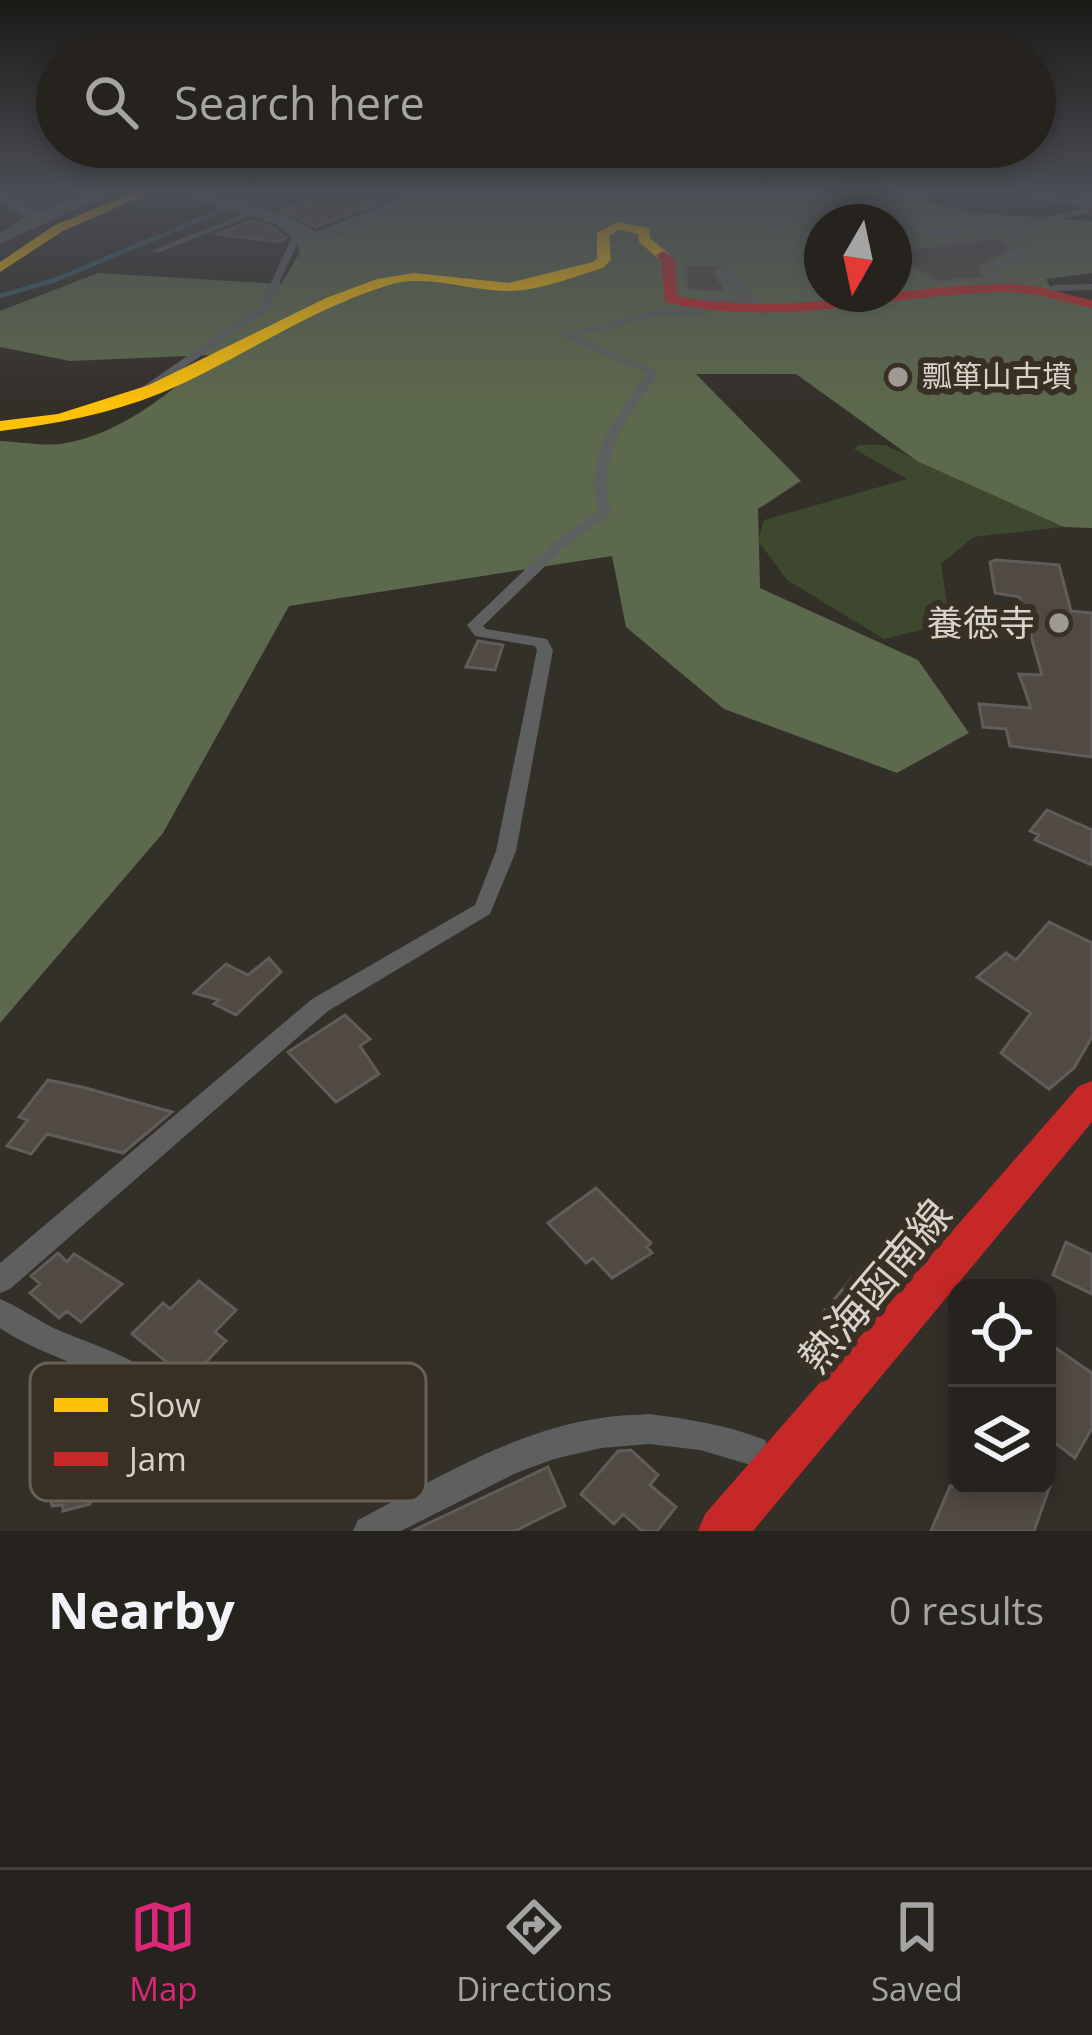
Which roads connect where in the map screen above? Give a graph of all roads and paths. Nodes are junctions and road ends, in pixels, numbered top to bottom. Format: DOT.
graph roads {
  1 [pos="285,262"];
  2 [pos="601,262"];
  3 [pos="668,262"];
  4 [pos="1005,262"];
  5 [pos="728,272"];
  6 [pos="1092,287"];
  7 [pos="1013,288"];
  8 [pos="1054,288"];
  9 [pos="678,303"];
  10 [pos="1092,304"];
  11 [pos="771,313"];
  12 [pos="133,399"];
  13 [pos="0,426"];
  14 [pos="1092,1096"];
  15 [pos="0,1280"];
  16 [pos="0,1312"];
  17 [pos="100,1363"];
  18 [pos="781,1461"];
  19 [pos="369,1531"];
  20 [pos="722,1531"];
  1 -- 12 [label="lane"];
  2 -- 12 [label="street"];
  3 -- 9 [label="street"];
  4 -- 7 [label="lane"];
  5 -- 9 [label="street"];
  6 -- 8 [label="lane"];
  7 -- 10 [label="street"];
  7 -- 11 [label="street"];
  9 -- 11 [label="street"];
  11 -- 15 [label="lane"];
  12 -- 13 [label="street"];
  14 -- 18 [label="street, 熱海函南線"];
  16 -- 17 [label="lane"];
  18 -- 19 [label="lane"];
  18 -- 20 [label="street, 熱海函南線"];
}
